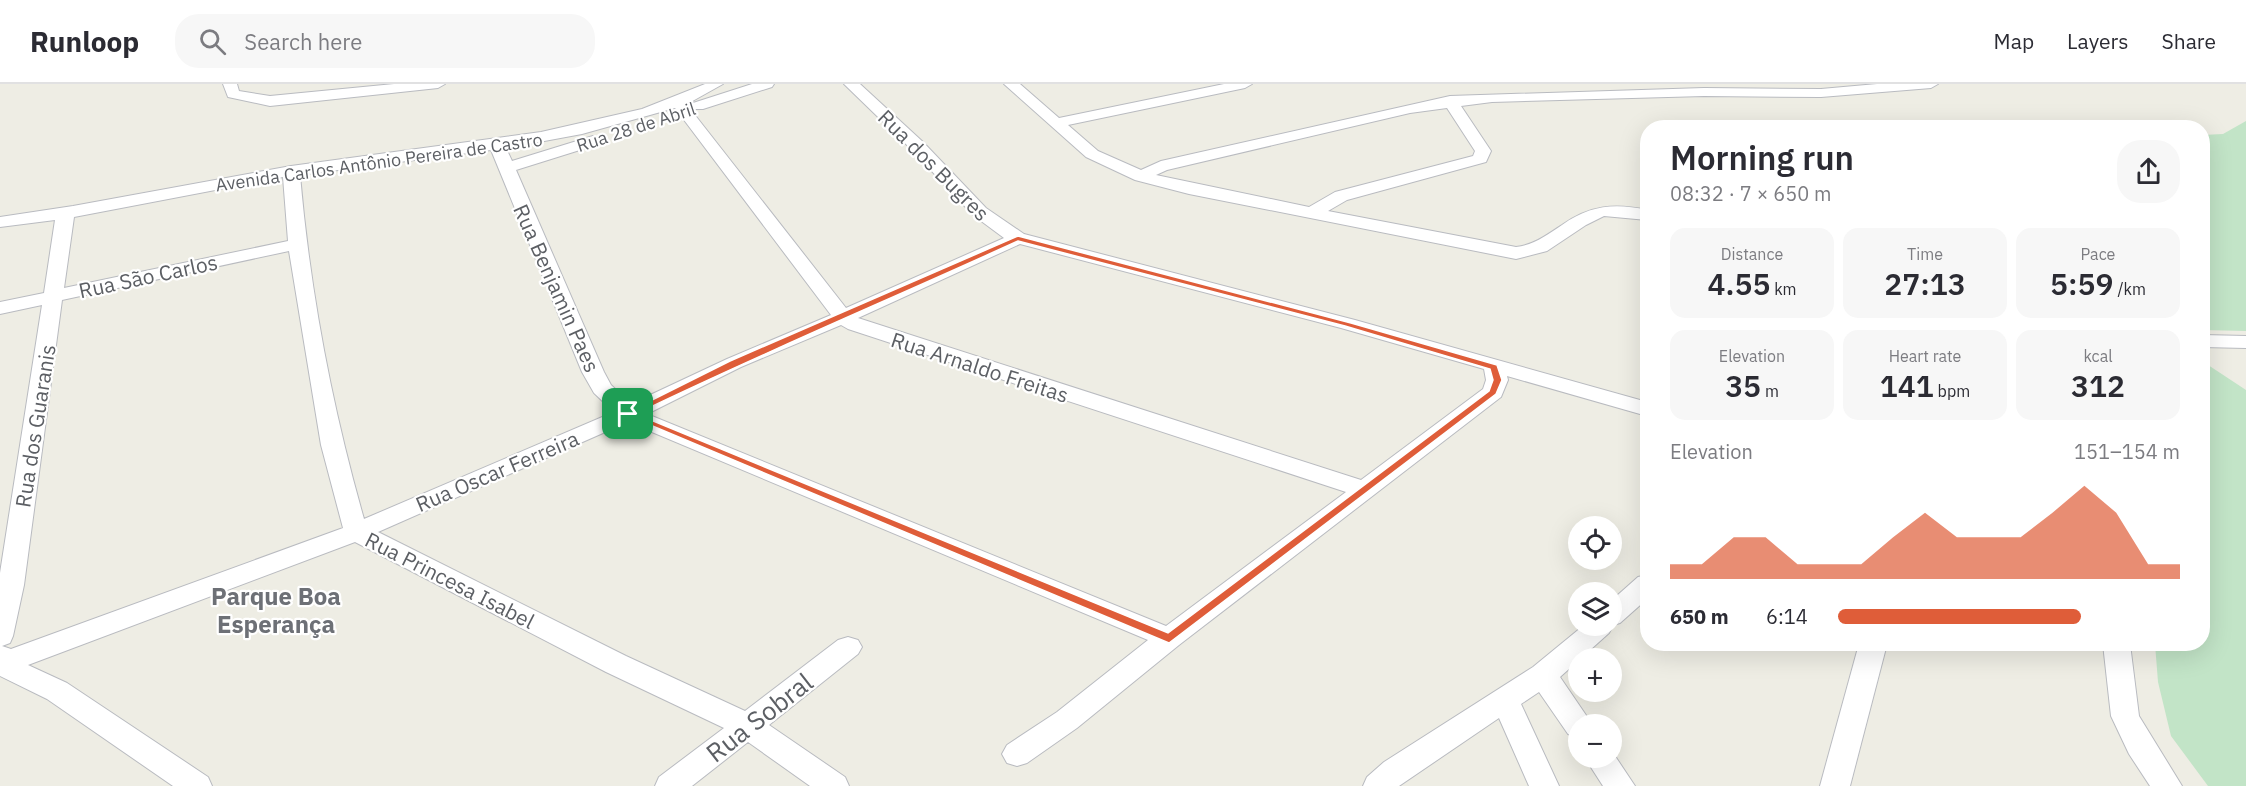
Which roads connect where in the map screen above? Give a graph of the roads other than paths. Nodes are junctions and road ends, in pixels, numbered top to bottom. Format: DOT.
graph roads {
  1 [pos="230,84"];
  2 [pos="438,84"];
  3 [pos="716,84"];
  4 [pos="767,84"];
  5 [pos="851,84"];
  6 [pos="1011,84"];
  7 [pos="1245,84"];
  8 [pos="1931,84"];
  9 [pos="1701,88"];
  10 [pos="1450,101"];
  11 [pos="683,106"];
  12 [pos="1057,123"];
  13 [pos="497,145"];
  14 [pos="505,168"];
  15 [pos="291,171"];
  16 [pos="1141,176"];
  17 [pos="1311,213"];
  18 [pos="1640,214"];
  19 [pos="65,215"];
  20 [pos="0,222"];
  21 [pos="1018,238"];
  22 [pos="297,244"];
  23 [pos="54,296"];
  24 [pos="0,309"];
  25 [pos="843,317"];
  26 [pos="2210,341"];
  27 [pos="2246,342"];
  28 [pos="1494,367"];
  29 [pos="1640,407"];
  30 [pos="628,414"];
  31 [pos="1366,490"];
  32 [pos="356,532"];
  33 [pos="1640,590"];
  34 [pos="1622,606"];
  35 [pos="1588,636"];
  36 [pos="1169,638"];
  37 [pos="848,647"];
  38 [pos="1871,651"];
  39 [pos="2118,651"];
  40 [pos="0,652"];
  41 [pos="1543,675"];
  42 [pos="1504,698"];
  43 [pos="1570,714"];
  44 [pos="748,726"];
  45 [pos="1017,754"];
  46 [pos="1607,768"];
  47 [pos="197,786"];
  48 [pos="670,786"];
  49 [pos="834,786"];
  50 [pos="1378,786"];
  51 [pos="1544,786"];
  52 [pos="1620,786"];
  53 [pos="1835,786"];
  54 [pos="2167,786"];
  1 -- 2 [label="street"];
  3 -- 11 [label="street, Avenida Carlos Antônio Pereira de Castro"];
  4 -- 11 [label="street, Rua 28 de Abril"];
  5 -- 21 [label="street, Rua dos Bugres"];
  6 -- 12 [label="street"];
  7 -- 12 [label="street"];
  8 -- 9 [label="street"];
  9 -- 10 [label="street"];
  10 -- 16 [label="street"];
  10 -- 17 [label="street"];
  11 -- 13 [label="street, Avenida Carlos Antônio Pereira de Castro"];
  11 -- 14 [label="street, Rua 28 de Abril"];
  11 -- 25 [label="street, Rua Arnaldo Freitas"];
  12 -- 16 [label="street"];
  13 -- 14 [label="street, Rua Benjamin Paes"];
  13 -- 15 [label="street, Avenida Carlos Antônio Pereira de Castro"];
  14 -- 30 [label="street, Rua Benjamin Paes"];
  15 -- 19 [label="street, Avenida Carlos Antônio Pereira de Castro"];
  15 -- 22 [label="street, Rua Princesa Isabel"];
  16 -- 17 [label="street"];
  17 -- 18 [label="street"];
  19 -- 20 [label="street, Avenida Carlos Antônio Pereira de Castro"];
  19 -- 23 [label="street, Rua dos Guaranis"];
  21 -- 25 [label="street, Rua Oscar Ferreira"];
  21 -- 28 [label="street, Rua dos Bugres"];
  22 -- 23 [label="street, Rua São Carlos"];
  22 -- 32 [label="street, Rua Princesa Isabel"];
  23 -- 24 [label="street, Rua São Carlos"];
  23 -- 40 [label="street, Rua dos Guaranis"];
  25 -- 30 [label="street, Rua Oscar Ferreira"];
  25 -- 31 [label="street, Rua Arnaldo Freitas"];
  26 -- 27 [label="street"];
  28 -- 29 [label="street, Rua dos Bugres"];
  28 -- 31 [label="street"];
  30 -- 32 [label="street, Rua Oscar Ferreira"];
  30 -- 36 [label="street, Rua Benjamin Paes"];
  31 -- 36 [label="street"];
  32 -- 40 [label="street, Rua Oscar Ferreira"];
  32 -- 44 [label="street, Rua Princesa Isabel"];
  33 -- 34 [label="street"];
  35 -- 41 [label="street"];
  36 -- 45 [label="street"];
  37 -- 44 [label="street, Rua Sobral"];
  38 -- 53 [label="street"];
  39 -- 54 [label="street"];
  40 -- 47 [label="street"];
  41 -- 42 [label="street"];
  41 -- 43 [label="street"];
  42 -- 50 [label="street"];
  42 -- 51 [label="street"];
  44 -- 48 [label="street, Rua Sobral"];
  44 -- 49 [label="street, Rua Princesa Isabel"];
  46 -- 52 [label="street"];
}
